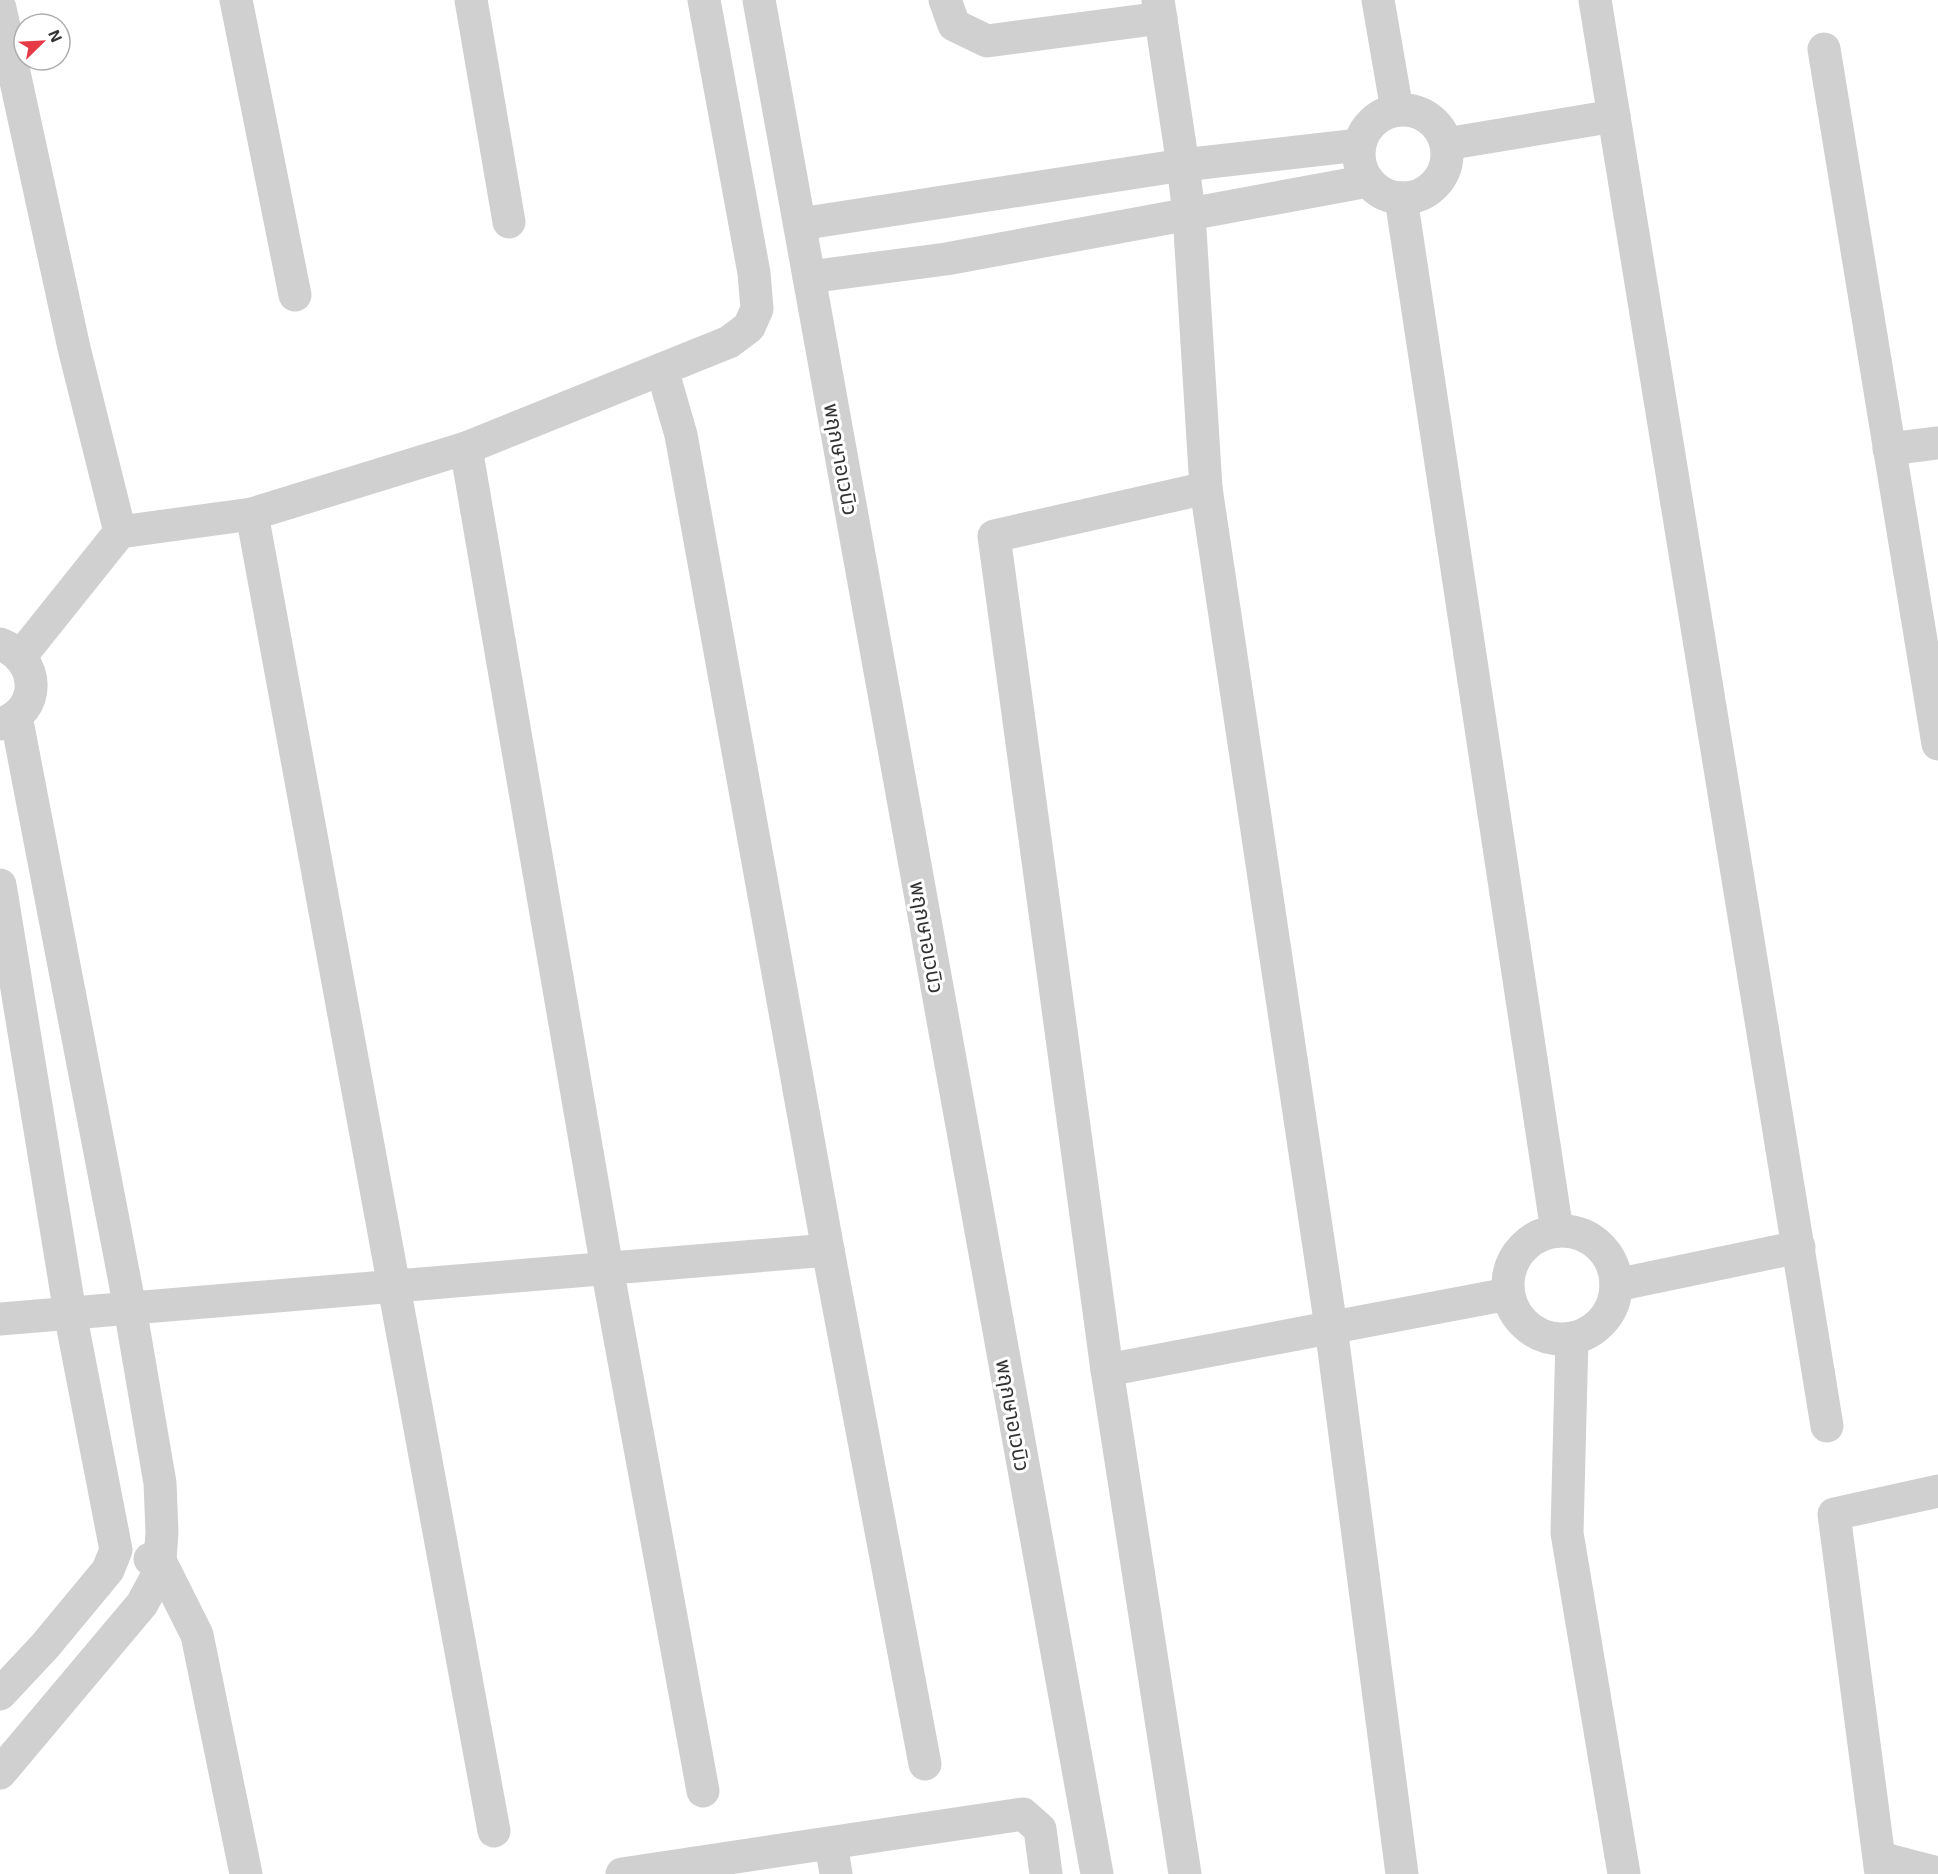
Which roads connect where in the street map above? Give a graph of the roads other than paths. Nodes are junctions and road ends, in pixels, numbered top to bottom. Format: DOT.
graph roads {
  1 [pos="236,0"];
  2 [pos="471,0"];
  3 [pos="704,0"];
  4 [pos="759,0"];
  5 [pos="945,0"];
  6 [pos="1378,0"];
  7 [pos="1595,0"];
  8 [pos="0,8"];
  9 [pos="1160,9"];
  10 [pos="1824,49"];
  11 [pos="1396,110"];
  12 [pos="1614,117"];
  13 [pos="1446,144"];
  14 [pos="1359,145"];
  15 [pos="1183,165"];
  16 [pos="1368,181"];
  17 [pos="1401,198"];
  18 [pos="1188,214"];
  19 [pos="509,222"];
  20 [pos="800,224"];
  21 [pos="809,277"];
  22 [pos="295,295"];
  23 [pos="662,369"];
  24 [pos="1938,443"];
  25 [pos="466,448"];
  26 [pos="1889,449"];
  27 [pos="1206,488"];
  28 [pos="252,514"];
  29 [pos="120,532"];
  30 [pos="10,650"];
  31 [pos="8,720"];
  32 [pos="1938,744"];
  33 [pos="0,885"];
  34 [pos="1557,1231"];
  35 [pos="1798,1248"];
  36 [pos="828,1250"];
  37 [pos="607,1268"];
  38 [pos="1616,1285"];
  39 [pos="393,1286"];
  40 [pos="1508,1294"];
  41 [pos="130,1308"];
  42 [pos="70,1313"];
  43 [pos="0,1318"];
  44 [pos="1331,1327"];
  45 [pos="1572,1338"];
  46 [pos="1107,1370"];
  47 [pos="1827,1426"];
  48 [pos="1938,1491"];
  49 [pos="116,1550"];
  50 [pos="160,1561"];
  51 [pos="0,1694"];
  52 [pos="925,1764"];
  53 [pos="0,1773"];
  54 [pos="703,1791"];
  55 [pos="494,1831"];
  56 [pos="834,1858"];
  57 [pos="1881,1866"];
  58 [pos="1938,1873"];
  59 [pos="246,1874"];
  60 [pos="622,1874"];
  61 [pos="1046,1874"];
  62 [pos="1097,1874"];
  63 [pos="1185,1874"];
  64 [pos="1402,1874"];
  65 [pos="1624,1874"];
  1 -- 22 [label="street"];
  2 -- 19 [label="street"];
  3 -- 23 [label="street"];
  4 -- 20 [label="street, พฤกษาอเวนิว"];
  5 -- 9 [label="street"];
  6 -- 11 [label="street"];
  7 -- 12 [label="street"];
  8 -- 29 [label="street"];
  9 -- 15 [label="street"];
  10 -- 26 [label="street"];
  11 -- 13 [label="street"];
  11 -- 14 [label="street"];
  12 -- 13 [label="street"];
  12 -- 35 [label="street"];
  13 -- 17 [label="street"];
  14 -- 15 [label="street"];
  14 -- 16 [label="street"];
  15 -- 18 [label="street"];
  15 -- 20 [label="street"];
  16 -- 17 [label="street"];
  16 -- 18 [label="street"];
  17 -- 34 [label="street"];
  18 -- 21 [label="street"];
  18 -- 27 [label="street"];
  20 -- 21 [label="street, พฤกษาอเวนิว"];
  21 -- 62 [label="street, พฤกษาอเวนิว"];
  23 -- 25 [label="street"];
  23 -- 36 [label="street"];
  24 -- 26 [label="street"];
  25 -- 28 [label="street"];
  25 -- 37 [label="street"];
  26 -- 32 [label="street"];
  27 -- 44 [label="street"];
  27 -- 46 [label="street"];
  28 -- 29 [label="street"];
  28 -- 39 [label="street"];
  29 -- 30 [label="street"];
  30 -- 31 [label="street"];
  31 -- 41 [label="street"];
  33 -- 42 [label="street"];
  34 -- 38 [label="street"];
  34 -- 40 [label="street"];
  35 -- 38 [label="street"];
  35 -- 47 [label="street"];
  36 -- 37 [label="street"];
  36 -- 52 [label="street"];
  37 -- 39 [label="street"];
  37 -- 54 [label="street"];
  38 -- 45 [label="street"];
  39 -- 41 [label="street"];
  39 -- 55 [label="street"];
  40 -- 44 [label="street"];
  40 -- 45 [label="street"];
  41 -- 42 [label="street"];
  41 -- 50 [label="street"];
  42 -- 43 [label="street"];
  42 -- 49 [label="street"];
  44 -- 46 [label="street"];
  44 -- 64 [label="street"];
  45 -- 65 [label="street"];
  46 -- 63 [label="street"];
  48 -- 57 [label="street"];
  49 -- 50 [label="street"];
  49 -- 51 [label="street"];
  50 -- 53 [label="street"];
  50 -- 59 [label="street"];
  56 -- 60 [label="street"];
  56 -- 61 [label="street"];
  57 -- 58 [label="street"];
}
